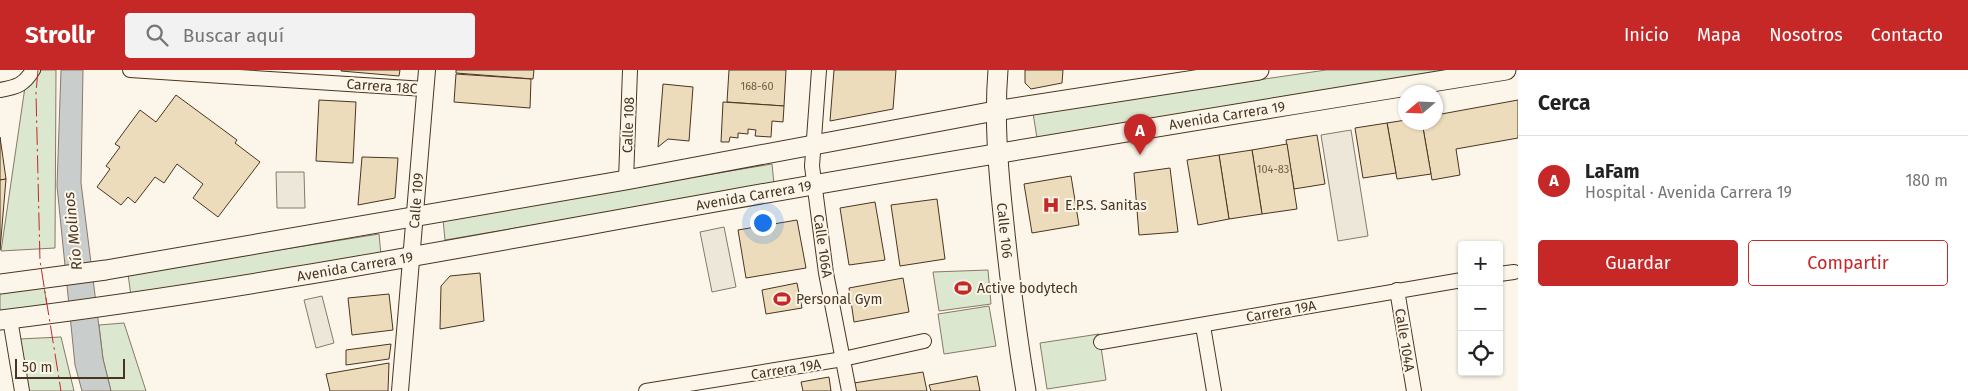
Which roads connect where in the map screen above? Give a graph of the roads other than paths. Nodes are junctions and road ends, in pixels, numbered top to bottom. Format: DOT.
graph roads {
  1 [pos="130,70"];
  2 [pos="427,70"];
  3 [pos="630,70"];
  4 [pos="819,70"];
  5 [pos="998,70"];
  6 [pos="1259,70"];
  7 [pos="1506,70"];
  8 [pos="264,74"];
  9 [pos="29,76"];
  10 [pos="425,89"];
  11 [pos="0,90"];
  12 [pos="995,111"];
  13 [pos="813,146"];
  14 [pos="997,153"];
  15 [pos="626,180"];
  16 [pos="815,185"];
  17 [pos="414,217"];
  18 [pos="410,257"];
  19 [pos="1514,272"];
  20 [pos="1503,273"];
  21 [pos="1458,281"];
  22 [pos="0,284"];
  23 [pos="1397,290"];
  24 [pos="5,320"];
  25 [pos="1203,326"];
  26 [pos="924,342"];
  27 [pos="1101,342"];
  28 [pos="843,359"];
  29 [pos="22,391"];
  30 [pos="400,391"];
  31 [pos="646,391"];
  32 [pos="849,391"];
  33 [pos="1026,391"];
  34 [pos="1214,391"];
  35 [pos="1414,391"];
  1 -- 8 [label="street, Carrera 18C"];
  2 -- 10 [label="street, Calle 109"];
  3 -- 15 [label="street, Calle 108"];
  4 -- 13 [label="street, Calle 106A"];
  5 -- 12 [label="main road, Calle 106"];
  6 -- 12 [label="main road"];
  7 -- 14 [label="main road, Avenida Carrera 19"];
  8 -- 10 [label="street, Carrera 18C"];
  9 -- 11 [label="street"];
  10 -- 17 [label="street, Calle 109"];
  12 -- 13 [label="main road"];
  12 -- 14 [label="main road, Calle 106"];
  13 -- 15 [label="main road"];
  13 -- 16 [label="street, Calle 106A"];
  14 -- 16 [label="main road, Avenida Carrera 19"];
  14 -- 33 [label="main road, Calle 106"];
  15 -- 17 [label="main road"];
  16 -- 18 [label="main road, Avenida Carrera 19"];
  16 -- 28 [label="street, Calle 106A"];
  17 -- 18 [label="street, Calle 109"];
  17 -- 22 [label="main road"];
  18 -- 24 [label="main road, Avenida Carrera 19"];
  18 -- 30 [label="street, Calle 109"];
  19 -- 20 [label="street"];
  21 -- 23 [label="street, Carrera 19A"];
  23 -- 25 [label="street, Carrera 19A"];
  23 -- 35 [label="street, Calle 104A"];
  24 -- 29 [label="street"];
  25 -- 27 [label="street, Carrera 19A"];
  25 -- 34 [label="street"];
  26 -- 28 [label="street, Carrera 19A"];
  28 -- 31 [label="street, Carrera 19A"];
  28 -- 32 [label="street, Calle 106A"];
}
